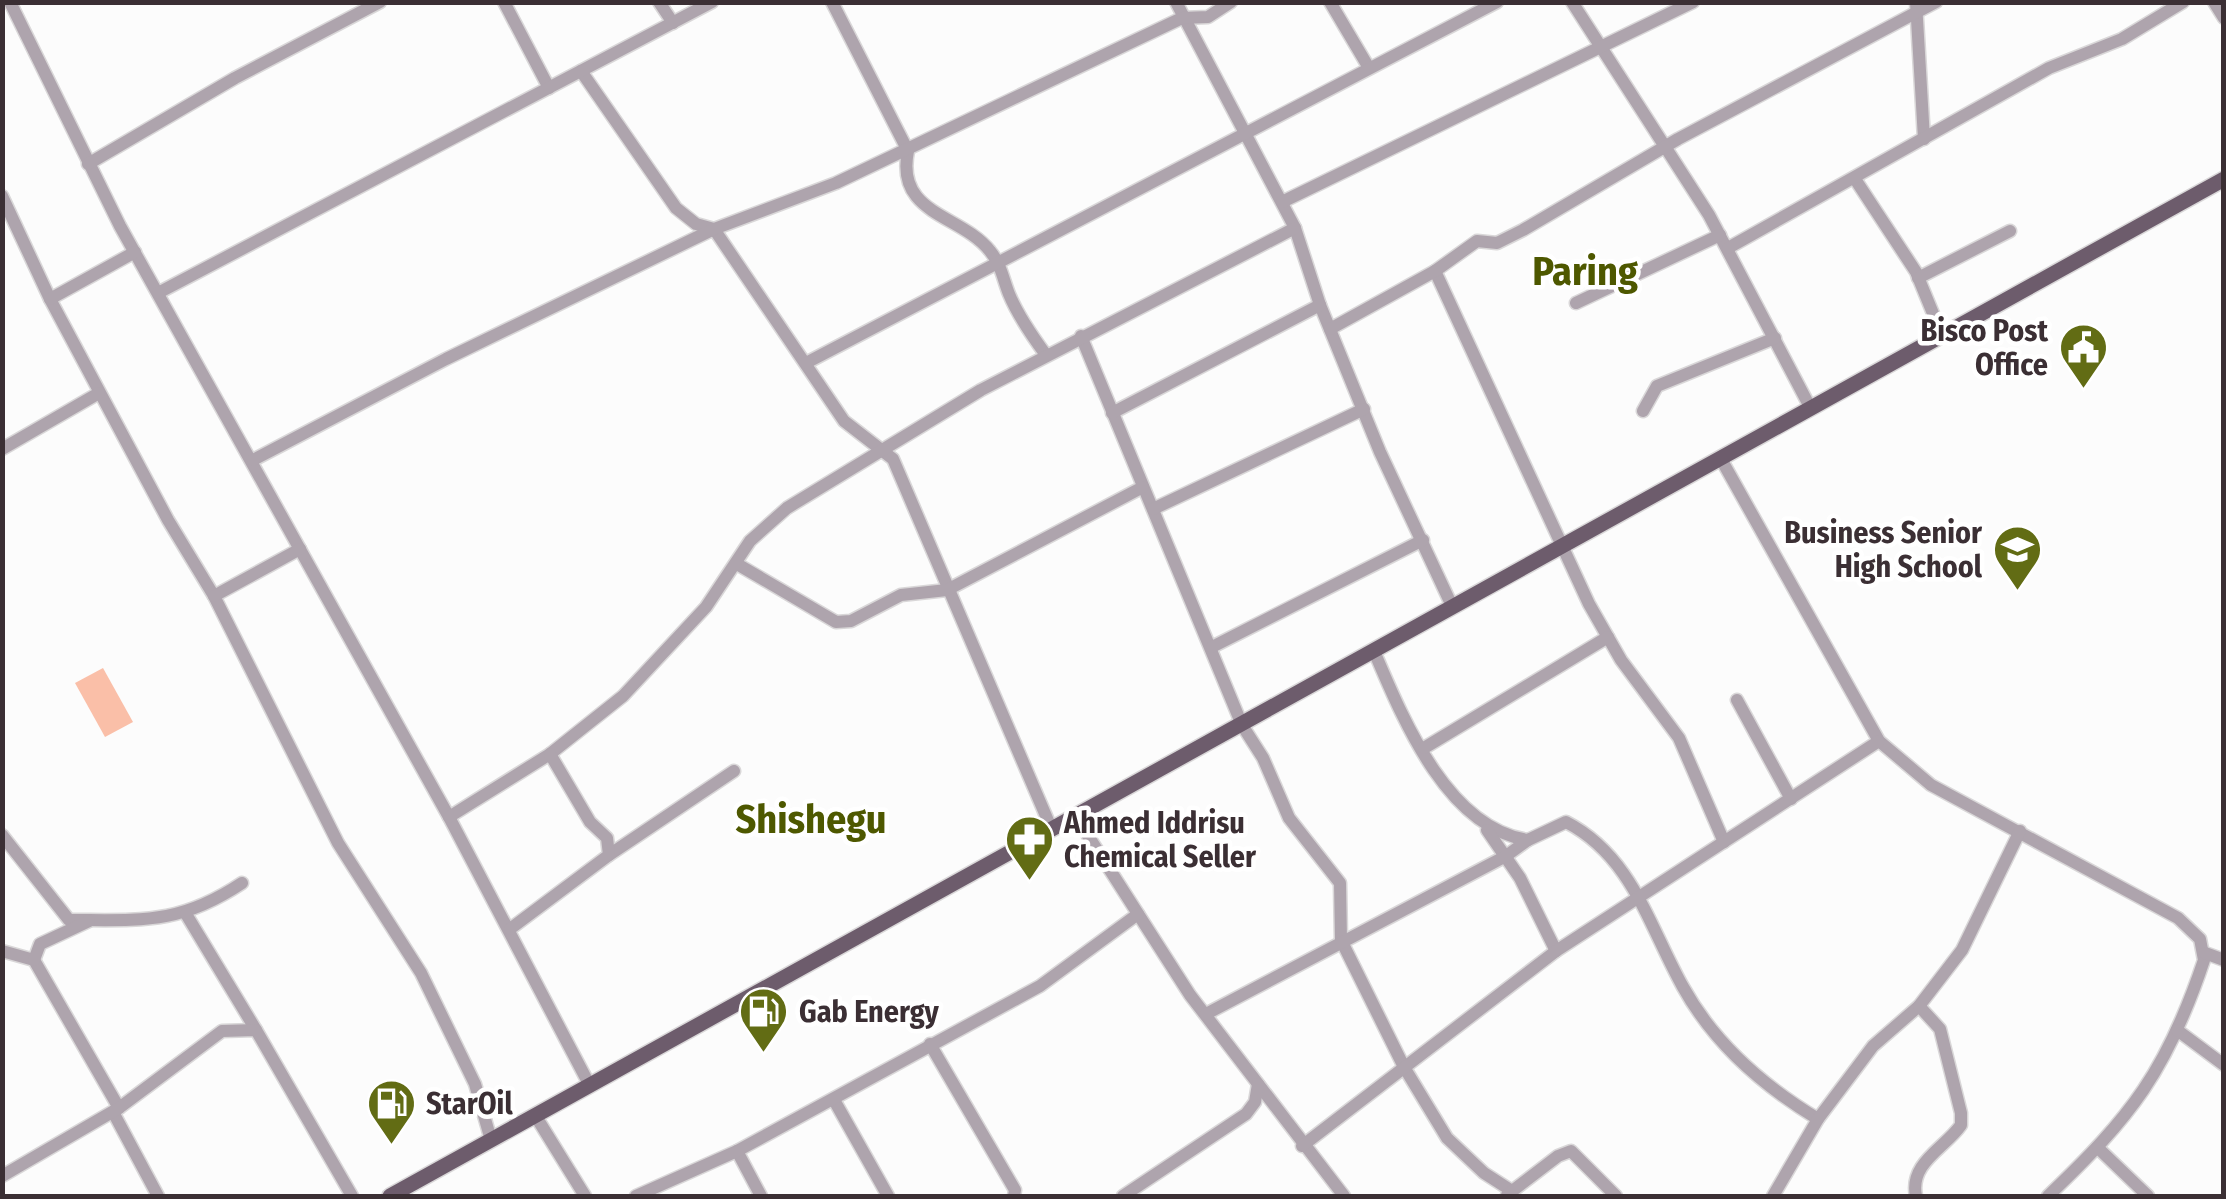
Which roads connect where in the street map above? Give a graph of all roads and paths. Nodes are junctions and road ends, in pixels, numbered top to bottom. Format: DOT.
graph roads {
  1 [pos="10,2"];
  2 [pos="380,2"];
  3 [pos="504,2"];
  4 [pos="660,2"];
  5 [pos="712,2"];
  6 [pos="832,2"];
  7 [pos="1176,2"];
  8 [pos="1231,2"];
  9 [pos="1330,2"];
  10 [pos="1496,2"];
  11 [pos="1572,2"];
  12 [pos="1693,2"];
  13 [pos="1936,2"];
  14 [pos="2183,2"];
  15 [pos="2214,2"];
  16 [pos="1916,8"];
  17 [pos="1182,18"];
  18 [pos="2224,18"];
  19 [pos="673,24"];
  20 [pos="1602,48"];
  21 [pos="1369,68"];
  22 [pos="580,72"];
  23 [pos="550,88"];
  24 [pos="1246,132"];
  25 [pos="1924,140"];
  26 [pos="1666,148"];
  27 [pos="908,151"];
  28 [pos="88,164"];
  29 [pos="2224,179"];
  30 [pos="1855,180"];
  31 [pos="2,196"];
  32 [pos="1282,202"];
  33 [pos="1295,228"];
  34 [pos="714,230"];
  35 [pos="2010,231"];
  36 [pos="1724,241"];
  37 [pos="135,252"];
  38 [pos="998,261"];
  39 [pos="1436,271"];
  40 [pos="1918,278"];
  41 [pos="158,293"];
  42 [pos="50,299"];
  43 [pos="1576,303"];
  44 [pos="1320,305"];
  45 [pos="1330,329"];
  46 [pos="1942,333"];
  47 [pos="1081,336"];
  48 [pos="1775,338"];
  49 [pos="1046,355"];
  50 [pos="806,363"];
  51 [pos="100,393"];
  52 [pos="1810,406"];
  53 [pos="1364,409"];
  54 [pos="1643,411"];
  55 [pos="1112,413"];
  56 [pos="2,449"];
  57 [pos="886,450"];
  58 [pos="1721,458"];
  59 [pos="252,460"];
  60 [pos="1144,487"];
  61 [pos="1153,509"];
  62 [pos="1423,540"];
  63 [pos="1561,544"];
  64 [pos="300,550"];
  65 [pos="737,564"];
  66 [pos="947,590"];
  67 [pos="214,596"];
  68 [pos="1452,606"];
  69 [pos="1608,637"];
  70 [pos="1212,647"];
  71 [pos="1374,651"];
  72 [pos="1737,700"];
  73 [pos="1242,725"];
  74 [pos="1879,742"];
  75 [pos="1424,748"];
  76 [pos="550,754"];
  77 [pos="734,771"];
  78 [pos="1791,799"];
  79 [pos="449,817"];
  80 [pos="1076,817"];
  81 [pos="1486,828"];
  82 [pos="1052,830"];
  83 [pos="2020,831"];
  84 [pos="2,835"];
  85 [pos="1528,840"];
  86 [pos="1724,842"];
  87 [pos="609,855"];
  88 [pos="1506,856"];
  89 [pos="242,883"];
  90 [pos="1640,900"];
  91 [pos="186,914"];
  92 [pos="1138,914"];
  93 [pos="91,920"];
  94 [pos="510,929"];
  95 [pos="1341,940"];
  96 [pos="1556,950"];
  97 [pos="2,951"];
  98 [pos="2204,953"];
  99 [pos="34,960"];
  100 [pos="2224,960"];
  101 [pos="237,999"];
  102 [pos="1919,1006"];
  103 [pos="1206,1014"];
  104 [pos="256,1030"];
  105 [pos="2177,1030"];
  106 [pos="222,1032"];
  107 [pos="930,1044"];
  108 [pos="2224,1065"];
  109 [pos="1404,1067"];
  110 [pos="589,1084"];
  111 [pos="1258,1084"];
  112 [pos="834,1100"];
  113 [pos="116,1110"];
  114 [pos="536,1115"];
  115 [pos="1818,1119"];
  116 [pos="491,1140"];
  117 [pos="1302,1146"];
  118 [pos="2098,1148"];
  119 [pos="737,1152"];
  120 [pos="2,1176"];
  121 [pos="1509,1194"];
  122 [pos="1609,1194"];
  123 [pos="1778,1195"];
  124 [pos="158,1196"];
  125 [pos="352,1196"];
  126 [pos="390,1196"];
  127 [pos="586,1196"];
  128 [pos="636,1196"];
  129 [pos="760,1196"];
  130 [pos="888,1196"];
  131 [pos="1014,1196"];
  132 [pos="1123,1196"];
  133 [pos="1344,1196"];
  134 [pos="1916,1196"];
  135 [pos="2048,1196"];
  136 [pos="2148,1196"];
  1 -- 28 [label="street"];
  2 -- 28 [label="street"];
  3 -- 23 [label="street"];
  4 -- 19 [label="street"];
  5 -- 19 [label="street"];
  6 -- 27 [label="street"];
  7 -- 17 [label="street"];
  8 -- 17 [label="street"];
  9 -- 21 [label="street"];
  10 -- 21 [label="street"];
  11 -- 20 [label="street"];
  12 -- 20 [label="street"];
  13 -- 16 [label="street"];
  14 -- 25 [label="street"];
  15 -- 18 [label="street"];
  16 -- 25 [label="street"];
  16 -- 26 [label="street"];
  17 -- 24 [label="street"];
  17 -- 27 [label="street"];
  19 -- 22 [label="street"];
  20 -- 26 [label="street"];
  20 -- 32 [label="street"];
  21 -- 24 [label="street"];
  22 -- 23 [label="street"];
  22 -- 34 [label="street"];
  23 -- 41 [label="street"];
  24 -- 32 [label="street"];
  24 -- 38 [label="street"];
  25 -- 30 [label="street"];
  26 -- 36 [label="street"];
  26 -- 39 [label="street"];
  27 -- 34 [label="street"];
  27 -- 38 [label="street"];
  28 -- 37 [label="street"];
  29 -- 46 [label="main road"];
  30 -- 36 [label="street"];
  30 -- 40 [label="street"];
  31 -- 42 [label="street"];
  32 -- 33 [label="street"];
  33 -- 44 [label="street"];
  33 -- 47 [label="street"];
  34 -- 50 [label="street"];
  34 -- 59 [label="street"];
  35 -- 40 [label="street"];
  36 -- 43 [label="street"];
  36 -- 48 [label="street"];
  37 -- 41 [label="street"];
  37 -- 42 [label="street"];
  38 -- 49 [label="street"];
  38 -- 50 [label="street"];
  39 -- 45 [label="street"];
  39 -- 63 [label="street"];
  40 -- 46 [label="street"];
  41 -- 59 [label="street"];
  42 -- 51 [label="street"];
  44 -- 45 [label="street"];
  44 -- 55 [label="street"];
  45 -- 53 [label="street"];
  46 -- 52 [label="main road"];
  47 -- 49 [label="street"];
  47 -- 55 [label="street"];
  48 -- 52 [label="street"];
  48 -- 54 [label="street"];
  49 -- 57 [label="street"];
  50 -- 57 [label="street"];
  51 -- 56 [label="street"];
  51 -- 67 [label="street"];
  52 -- 58 [label="main road"];
  53 -- 61 [label="street"];
  53 -- 62 [label="street"];
  55 -- 60 [label="street"];
  57 -- 65 [label="street"];
  57 -- 66 [label="street"];
  58 -- 63 [label="main road"];
  58 -- 74 [label="street"];
  59 -- 64 [label="street"];
  60 -- 61 [label="street"];
  60 -- 66 [label="street"];
  61 -- 70 [label="street"];
  62 -- 68 [label="street"];
  62 -- 70 [label="street"];
  63 -- 68 [label="main road"];
  63 -- 69 [label="street"];
  64 -- 67 [label="street"];
  64 -- 79 [label="street"];
  65 -- 66 [label="street"];
  65 -- 76 [label="street"];
  66 -- 82 [label="street"];
  67 -- 116 [label="street"];
  68 -- 71 [label="main road"];
  69 -- 75 [label="street"];
  69 -- 86 [label="street"];
  70 -- 73 [label="street"];
  71 -- 73 [label="main road"];
  71 -- 75 [label="street"];
  72 -- 78 [label="street"];
  73 -- 80 [label="main road"];
  73 -- 95 [label="street"];
  74 -- 78 [label="street"];
  74 -- 83 [label="street"];
  75 -- 81 [label="street"];
  76 -- 79 [label="street"];
  76 -- 87 [label="street"];
  77 -- 87 [label="street"];
  78 -- 86 [label="street"];
  79 -- 94 [label="street"];
  80 -- 82 [label="main road"];
  80 -- 92 [label="street"];
  81 -- 85 [label="street"];
  81 -- 88 [label="street"];
  82 -- 110 [label="main road"];
  83 -- 98 [label="street"];
  83 -- 102 [label="street"];
  84 -- 93 [label="street"];
  85 -- 88 [label="street"];
  85 -- 90 [label="street"];
  86 -- 90 [label="street"];
  87 -- 94 [label="street"];
  88 -- 95 [label="street"];
  88 -- 96 [label="street"];
  89 -- 91 [label="street"];
  90 -- 96 [label="street"];
  90 -- 115 [label="street"];
  91 -- 93 [label="street"];
  91 -- 101 [label="street"];
  92 -- 103 [label="street"];
  92 -- 107 [label="street"];
  93 -- 99 [label="street"];
  94 -- 110 [label="street"];
  95 -- 103 [label="street"];
  95 -- 109 [label="street"];
  96 -- 109 [label="street"];
  97 -- 99 [label="street"];
  98 -- 100 [label="street"];
  98 -- 105 [label="street"];
  99 -- 113 [label="street"];
  101 -- 104 [label="street"];
  101 -- 106 [label="street"];
  102 -- 115 [label="street"];
  102 -- 134 [label="street"];
  103 -- 111 [label="street"];
  104 -- 106 [label="street"];
  104 -- 125 [label="street"];
  105 -- 108 [label="street"];
  105 -- 118 [label="street"];
  106 -- 113 [label="street"];
  107 -- 112 [label="street"];
  107 -- 131 [label="street"];
  109 -- 117 [label="street"];
  109 -- 121 [label="street"];
  110 -- 114 [label="main road"];
  111 -- 117 [label="street"];
  111 -- 132 [label="street"];
  112 -- 119 [label="street"];
  112 -- 130 [label="street"];
  113 -- 120 [label="street"];
  113 -- 124 [label="street"];
  114 -- 116 [label="main road"];
  114 -- 127 [label="street"];
  115 -- 123 [label="street"];
  116 -- 126 [label="main road"];
  117 -- 133 [label="street"];
  118 -- 135 [label="street"];
  118 -- 136 [label="street"];
  119 -- 128 [label="street"];
  119 -- 129 [label="street"];
  121 -- 122 [label="street"];
}
